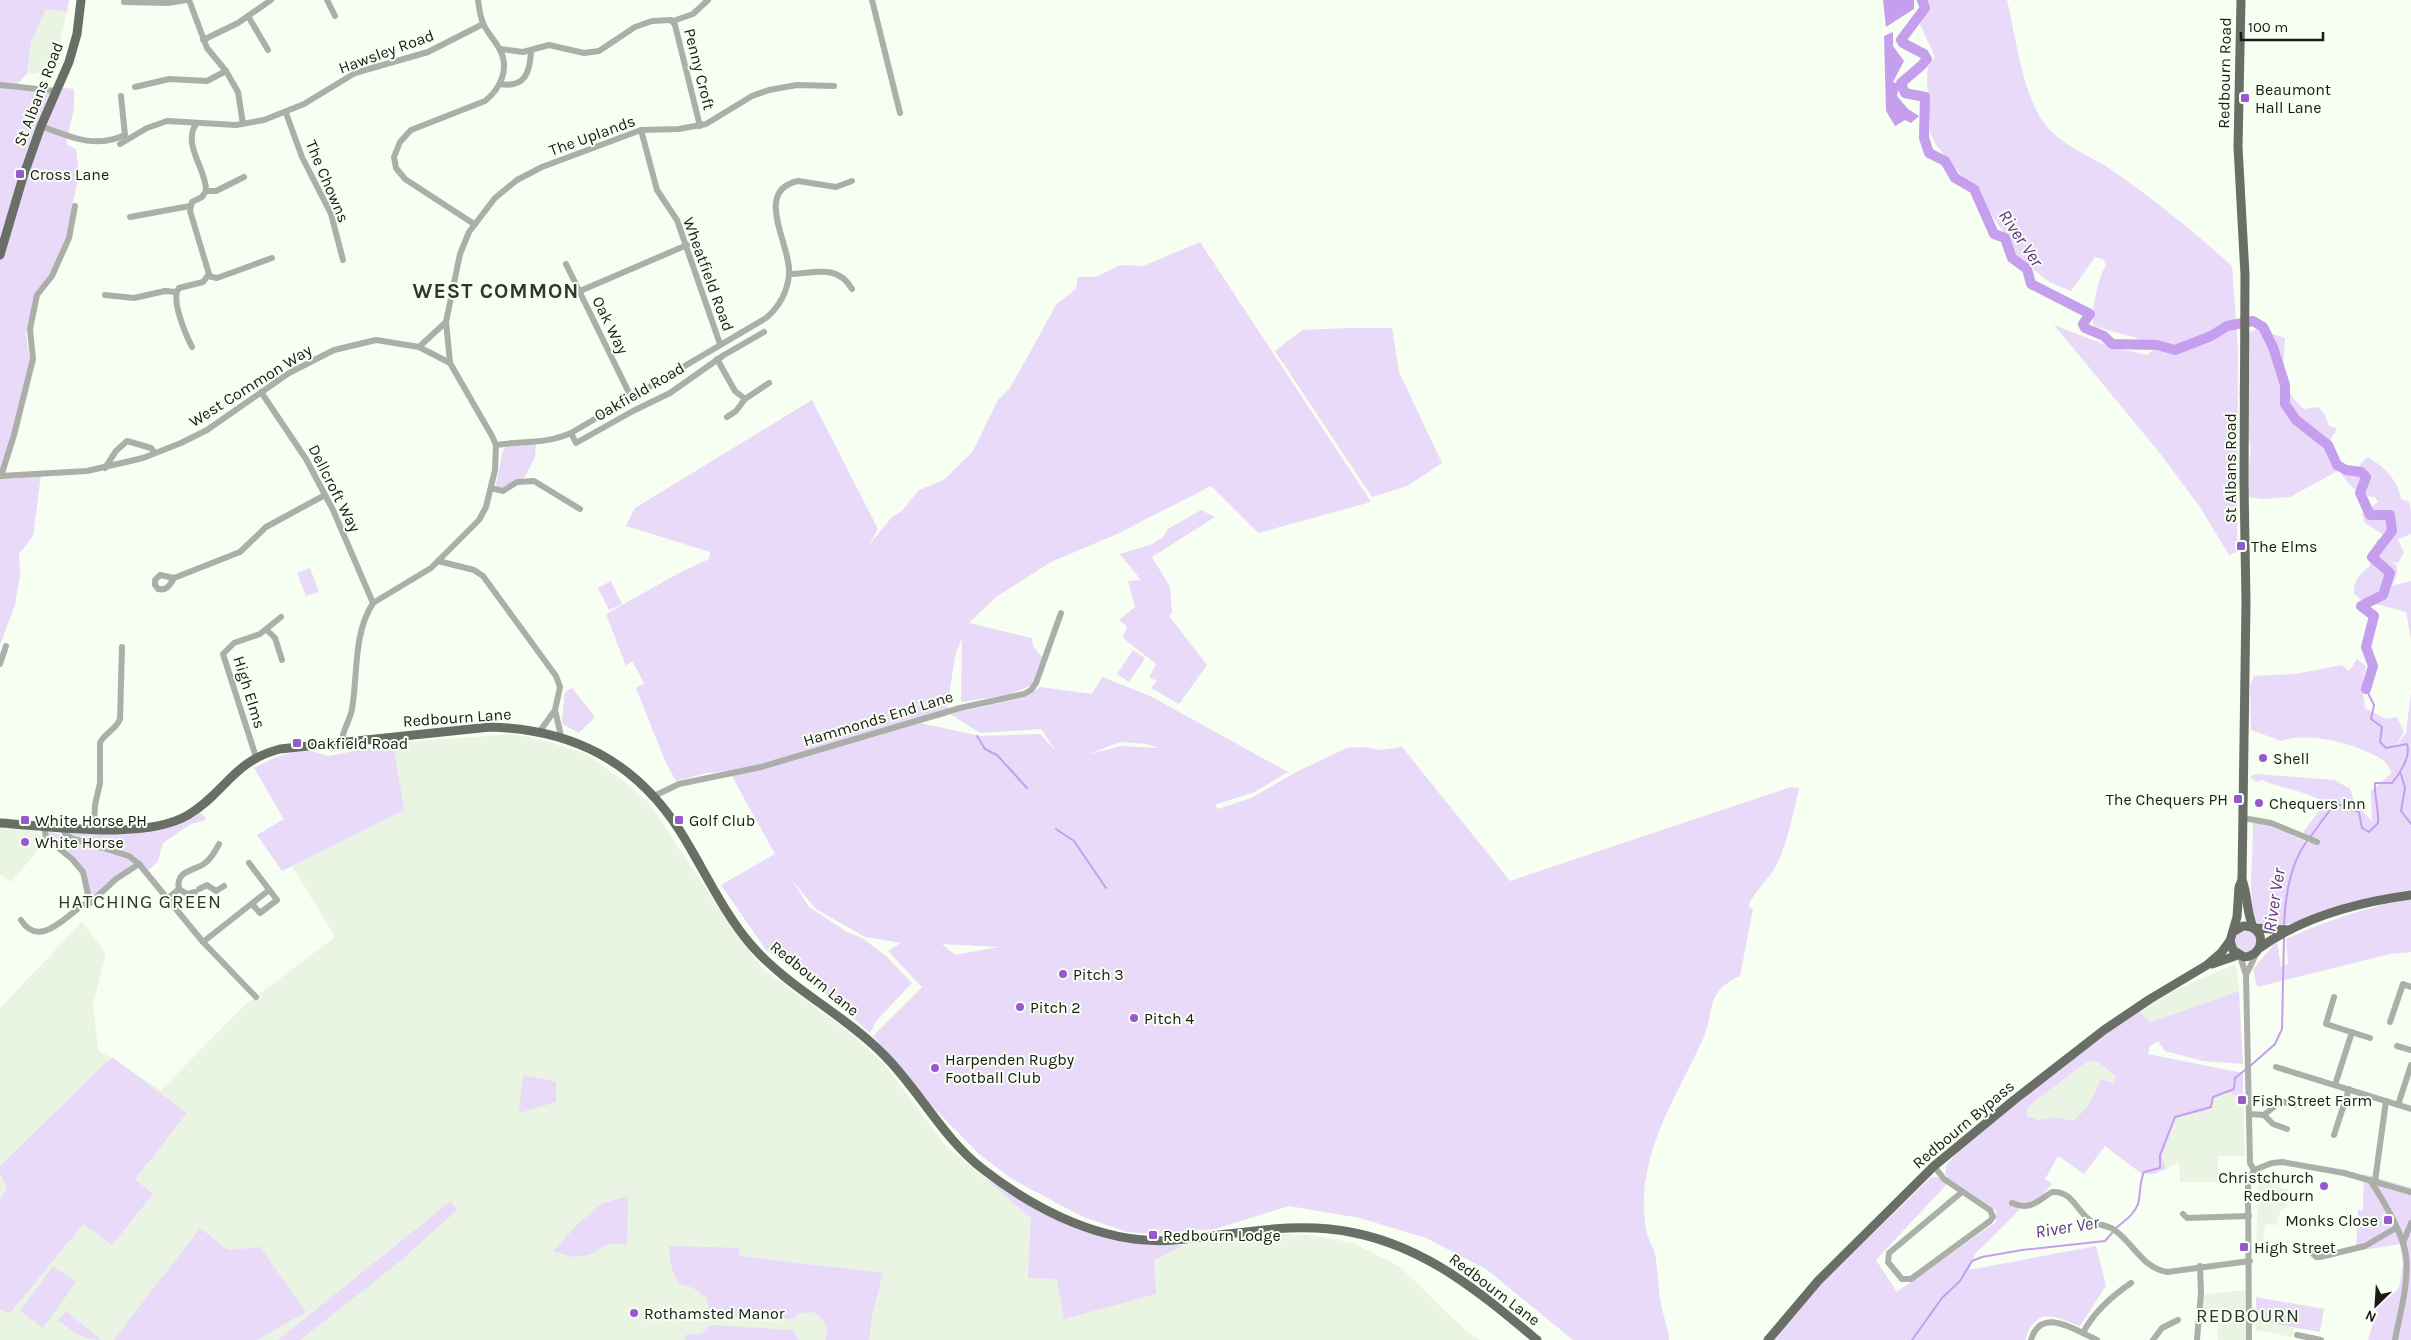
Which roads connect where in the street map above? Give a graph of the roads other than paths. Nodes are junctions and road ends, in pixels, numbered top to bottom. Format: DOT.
graph roads {
  1 [pos="81,0"];
  2 [pos="188,0"];
  3 [pos="270,0"];
  4 [pos="326,0"];
  5 [pos="478,0"];
  6 [pos="708,0"];
  7 [pos="872,0"];
  8 [pos="2241,0"];
  9 [pos="124,2"];
  10 [pos="248,16"];
  11 [pos="335,16"];
  12 [pos="673,21"];
  13 [pos="483,24"];
  14 [pos="203,40"];
  15 [pos="268,50"];
  16 [pos="500,50"];
  17 [pos="531,51"];
  18 [pos="226,71"];
  19 [pos="500,84"];
  20 [pos="0,85"];
  21 [pos="834,86"];
  22 [pos="135,87"];
  23 [pos="56,91"];
  24 [pos="121,96"];
  25 [pos="286,113"];
  26 [pos="900,113"];
  27 [pos="196,124"];
  28 [pos="243,124"];
  29 [pos="41,126"];
  30 [pos="700,126"];
  31 [pos="641,130"];
  32 [pos="120,144"];
  33 [pos="2238,147"];
  34 [pos="244,177"];
  35 [pos="852,181"];
  36 [pos="206,191"];
  37 [pos="75,206"];
  38 [pos="190,206"];
  39 [pos="130,217"];
  40 [pos="474,224"];
  41 [pos="687,245"];
  42 [pos="0,255"];
  43 [pos="272,258"];
  44 [pos="343,260"];
  45 [pos="566,264"];
  46 [pos="789,274"];
  47 [pos="208,276"];
  48 [pos="852,289"];
  49 [pos="580,291"];
  50 [pos="176,292"];
  51 [pos="105,295"];
  52 [pos="446,322"];
  53 [pos="764,332"];
  54 [pos="719,345"];
  55 [pos="419,347"];
  56 [pos="192,348"];
  57 [pos="724,355"];
  58 [pos="716,359"];
  59 [pos="450,363"];
  60 [pos="769,383"];
  61 [pos="261,392"];
  62 [pos="631,397"];
  63 [pos="745,399"];
  64 [pos="727,417"];
  65 [pos="571,433"];
  66 [pos="496,445"];
  67 [pos="155,454"];
  68 [pos="105,468"];
  69 [pos="0,476"];
  70 [pos="491,488"];
  71 [pos="325,495"];
  72 [pos="580,509"];
  73 [pos="438,561"];
  74 [pos="174,578"];
  75 [pos="373,603"];
  76 [pos="1061,613"];
  77 [pos="281,617"];
  78 [pos="267,630"];
  79 [pos="6,646"];
  80 [pos="122,647"];
  81 [pos="282,660"];
  82 [pos="0,664"];
  83 [pos="556,710"];
  84 [pos="540,731"];
  85 [pos="561,736"];
  86 [pos="342,742"];
  87 [pos="256,757"];
  88 [pos="654,796"];
  89 [pos="2243,818"];
  90 [pos="0,823"];
  91 [pos="44,826"];
  92 [pos="62,827"];
  93 [pos="94,829"];
  94 [pos="2317,842"];
  95 [pos="220,844"];
  96 [pos="249,863"];
  97 [pos="139,864"];
  98 [pos="2242,880"];
  99 [pos="224,886"];
  100 [pos="179,888"];
  101 [pos="269,890"];
  102 [pos="2411,895"];
  103 [pos="168,898"];
  104 [pos="90,903"];
  105 [pos="252,904"];
  106 [pos="21,920"];
  107 [pos="2254,927"];
  108 [pos="2282,932"];
  109 [pos="2231,937"];
  110 [pos="203,942"];
  111 [pos="2258,951"];
  112 [pos="2239,956"];
  113 [pos="2207,965"];
  114 [pos="2246,975"];
  115 [pos="2411,987"];
  116 [pos="256,997"];
  117 [pos="2334,997"];
  118 [pos="2390,1022"];
  119 [pos="2352,1032"];
  120 [pos="2370,1038"];
  121 [pos="2397,1046"];
  122 [pos="2411,1050"];
  123 [pos="2411,1065"];
  124 [pos="2276,1067"];
  125 [pos="2335,1085"];
  126 [pos="2349,1090"];
  127 [pos="2386,1102"];
  128 [pos="2294,1105"];
  129 [pos="2398,1105"];
  130 [pos="2411,1109"];
  131 [pos="2250,1114"];
  132 [pos="2264,1114"];
  133 [pos="2287,1129"];
  134 [pos="2334,1135"];
  135 [pos="1934,1166"];
  136 [pos="2254,1170"];
  137 [pos="2372,1180"];
  138 [pos="1962,1192"];
  139 [pos="2411,1192"];
  140 [pos="2012,1203"];
  141 [pos="2183,1214"];
  142 [pos="2249,1216"];
  143 [pos="2411,1223"];
  144 [pos="2396,1228"];
  145 [pos="2403,1243"];
  146 [pos="2308,1249"];
  147 [pos="2250,1261"];
  148 [pos="2200,1266"];
  149 [pos="2131,1283"];
  150 [pos="2178,1320"];
  151 [pos="2082,1333"];
  152 [pos="2297,1335"];
  153 [pos="1537,1340"];
  154 [pos="1768,1340"];
  155 [pos="2031,1340"];
  156 [pos="2097,1340"];
  157 [pos="2153,1340"];
  158 [pos="2197,1340"];
  159 [pos="2250,1340"];
  160 [pos="2321,1340"];
  161 [pos="2395,1340"];
  1 -- 23 [label="main road, St Albans Road"];
  2 -- 9 [label="street"];
  2 -- 14 [label="street"];
  3 -- 10 [label="street"];
  4 -- 11 [label="street"];
  5 -- 13 [label="street"];
  6 -- 12 [label="street"];
  7 -- 26 [label="street"];
  8 -- 33 [label="main road, Redbourn Road"];
  10 -- 14 [label="street"];
  10 -- 15 [label="street"];
  12 -- 17 [label="street, Penny Croft"];
  12 -- 30 [label="street, Penny Croft"];
  13 -- 16 [label="street"];
  13 -- 25 [label="street, Hawsley Road"];
  14 -- 18 [label="street"];
  16 -- 17 [label="street, Penny Croft"];
  16 -- 19 [label="street"];
  17 -- 19 [label="street"];
  18 -- 22 [label="street"];
  18 -- 28 [label="street"];
  19 -- 40 [label="street"];
  20 -- 23 [label="street"];
  21 -- 30 [label="street, The Uplands"];
  23 -- 29 [label="main road, St Albans Road"];
  24 -- 29 [label="street"];
  25 -- 28 [label="street, Hawsley Road"];
  25 -- 44 [label="street, The Chowns"];
  27 -- 28 [label="street, Hawsley Road"];
  27 -- 32 [label="street, Hawsley Road"];
  27 -- 36 [label="street"];
  29 -- 42 [label="main road, St Albans Road"];
  30 -- 31 [label="street, The Uplands"];
  31 -- 40 [label="street, The Uplands"];
  31 -- 41 [label="street, Wheatfield Road"];
  33 -- 89 [label="main road, St Albans Road"];
  34 -- 36 [label="street"];
  35 -- 46 [label="street"];
  36 -- 38 [label="street"];
  37 -- 69 [label="street"];
  38 -- 39 [label="street"];
  38 -- 47 [label="street"];
  40 -- 52 [label="street, The Uplands"];
  41 -- 49 [label="street"];
  41 -- 54 [label="street, Wheatfield Road"];
  43 -- 47 [label="street"];
  45 -- 49 [label="street, Oak Way"];
  46 -- 48 [label="street"];
  46 -- 54 [label="street, Oakfield Road"];
  47 -- 50 [label="street"];
  49 -- 62 [label="street, Oak Way"];
  50 -- 51 [label="street"];
  50 -- 56 [label="street"];
  52 -- 55 [label="street"];
  52 -- 59 [label="street"];
  53 -- 57 [label="street, Oakfield Road"];
  54 -- 57 [label="street"];
  54 -- 62 [label="street, Oakfield Road"];
  55 -- 59 [label="street, West Common Way"];
  55 -- 61 [label="street, West Common Way"];
  57 -- 58 [label="street, Oakfield Road"];
  58 -- 63 [label="street"];
  58 -- 65 [label="street, Oakfield Road"];
  59 -- 66 [label="street"];
  60 -- 63 [label="street"];
  61 -- 67 [label="street, West Common Way"];
  61 -- 71 [label="street, Dellcroft Way"];
  62 -- 65 [label="street, Oakfield Road"];
  63 -- 64 [label="street"];
  65 -- 66 [label="street, Oakfield Road"];
  66 -- 70 [label="street"];
  67 -- 68 [label="street, West Common Way"];
  67 -- 68 [label="street"];
  68 -- 69 [label="street, West Common Way"];
  70 -- 72 [label="street"];
  70 -- 73 [label="street"];
  71 -- 74 [label="street"];
  71 -- 75 [label="street, Dellcroft Way"];
  73 -- 75 [label="street"];
  73 -- 83 [label="street"];
  75 -- 86 [label="street"];
  76 -- 88 [label="street, Hammonds End Lane"];
  77 -- 78 [label="street, High Elms"];
  78 -- 81 [label="street"];
  78 -- 87 [label="street, High Elms"];
  79 -- 82 [label="street"];
  80 -- 93 [label="street"];
  83 -- 84 [label="street"];
  83 -- 85 [label="street"];
  84 -- 85 [label="main road, Redbourn Lane"];
  84 -- 86 [label="main road, Redbourn Lane"];
  85 -- 88 [label="main road, Redbourn Lane"];
  86 -- 87 [label="main road, Redbourn Lane"];
  87 -- 93 [label="main road, Redbourn Lane"];
  88 -- 153 [label="main road, Redbourn Lane"];
  89 -- 94 [label="street"];
  89 -- 98 [label="main road, St Albans Road"];
  90 -- 91 [label="main road, Redbourn Lane"];
  91 -- 92 [label="main road, Redbourn Lane"];
  91 -- 104 [label="street"];
  92 -- 93 [label="main road, Redbourn Lane"];
  92 -- 97 [label="street"];
  95 -- 100 [label="street"];
  96 -- 101 [label="street"];
  97 -- 103 [label="street"];
  97 -- 104 [label="street"];
  98 -- 107 [label="main road, St Albans Road"];
  98 -- 109 [label="main road, St Albans Road"];
  99 -- 100 [label="street"];
  100 -- 103 [label="street"];
  101 -- 105 [label="street"];
  101 -- 105 [label="street"];
  102 -- 108 [label="main road"];
  103 -- 110 [label="street"];
  104 -- 106 [label="street"];
  105 -- 110 [label="street"];
  107 -- 108 [label="main road"];
  107 -- 109 [label="main road"];
  107 -- 111 [label="main road"];
  108 -- 111 [label="main road"];
  109 -- 112 [label="main road"];
  109 -- 113 [label="main road, Redbourn Bypass"];
  110 -- 116 [label="street"];
  111 -- 112 [label="main road"];
  111 -- 114 [label="street"];
  112 -- 113 [label="main road, Redbourn Bypass"];
  112 -- 114 [label="street"];
  113 -- 135 [label="main road, Redbourn Bypass"];
  114 -- 131 [label="street"];
  115 -- 118 [label="street"];
  117 -- 119 [label="street"];
  119 -- 120 [label="street"];
  119 -- 125 [label="street"];
  121 -- 122 [label="street"];
  123 -- 129 [label="street"];
  124 -- 125 [label="street"];
  125 -- 126 [label="street"];
  126 -- 127 [label="street"];
  126 -- 134 [label="street"];
  127 -- 129 [label="street"];
  127 -- 137 [label="street"];
  128 -- 132 [label="street"];
  129 -- 130 [label="street"];
  131 -- 132 [label="street"];
  131 -- 136 [label="street"];
  132 -- 133 [label="street"];
  135 -- 138 [label="street"];
  135 -- 154 [label="main road, Redbourn Bypass"];
  136 -- 137 [label="street"];
  136 -- 142 [label="street"];
  137 -- 139 [label="street"];
  137 -- 144 [label="street"];
  138 -- 138 [label="street"];
  140 -- 148 [label="street"];
  141 -- 142 [label="street"];
  142 -- 147 [label="street"];
  143 -- 145 [label="street"];
  144 -- 145 [label="street"];
  144 -- 146 [label="street"];
  145 -- 161 [label="street"];
  147 -- 148 [label="street"];
  147 -- 159 [label="street"];
  148 -- 158 [label="street"];
  149 -- 151 [label="street"];
  150 -- 157 [label="street"];
  151 -- 155 [label="street"];
  151 -- 156 [label="street"];
  152 -- 160 [label="street"];
}
